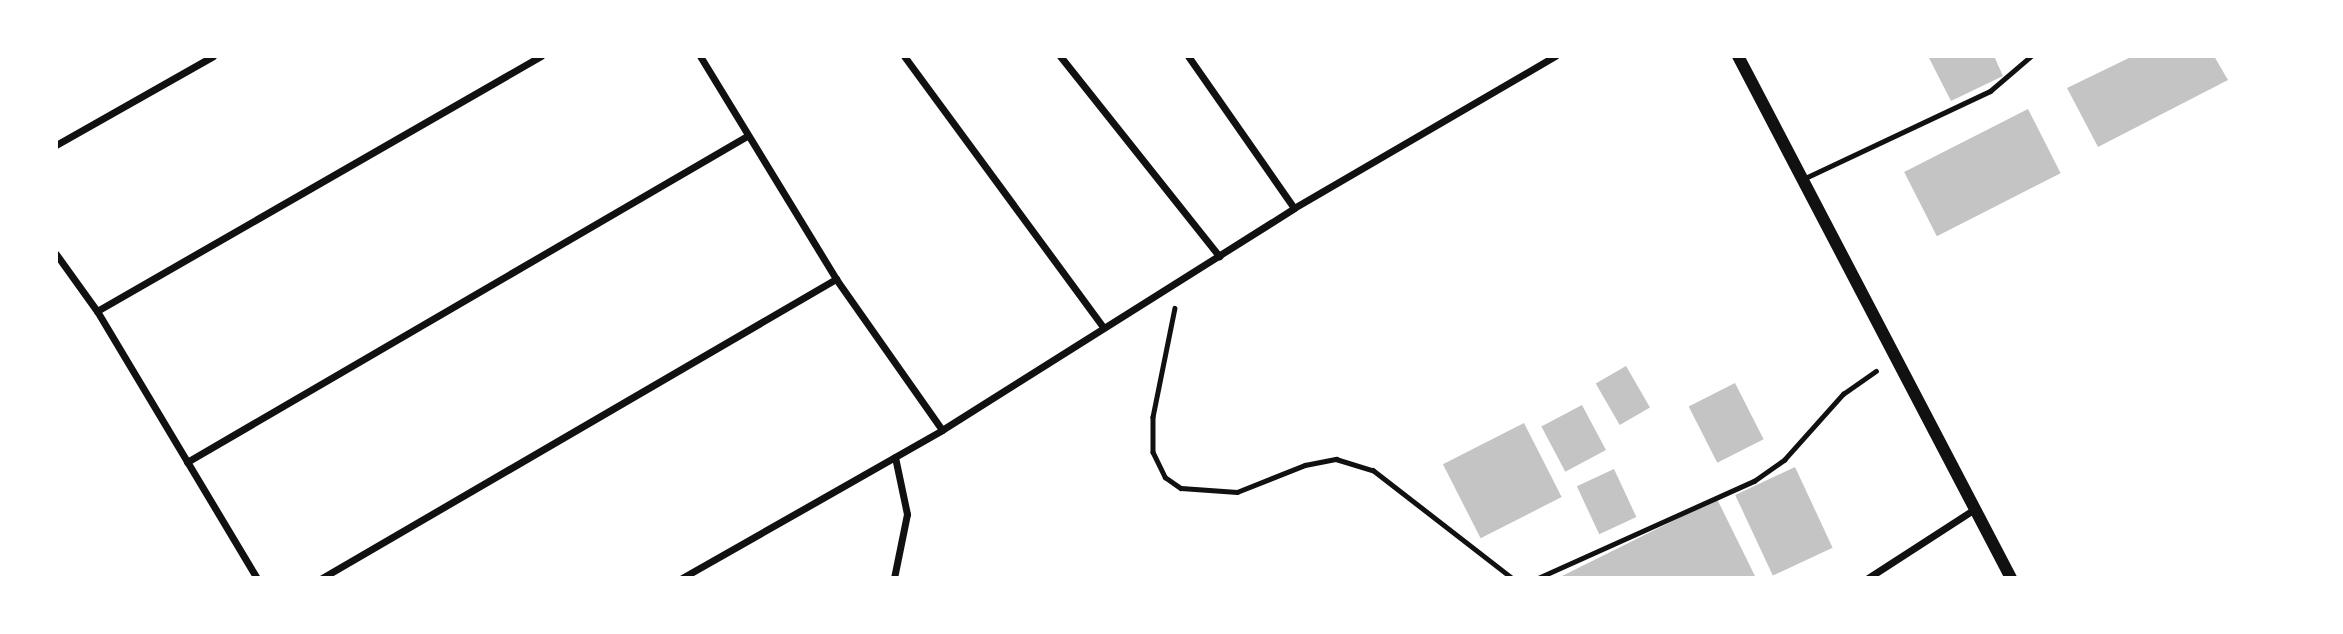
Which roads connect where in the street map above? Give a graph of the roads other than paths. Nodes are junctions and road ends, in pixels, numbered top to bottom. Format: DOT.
graph roads {
  1 [pos="213,56"];
  2 [pos="541,56"];
  3 [pos="700,56"];
  4 [pos="904,56"];
  5 [pos="1060,56"];
  6 [pos="1188,56"];
  7 [pos="1555,56"];
  8 [pos="1738,56"];
  9 [pos="2031,56"];
  10 [pos="747,136"];
  11 [pos="56,145"];
  12 [pos="1803,179"];
  13 [pos="1294,208"];
  14 [pos="56,254"];
  15 [pos="1219,256"];
  16 [pos="836,279"];
  17 [pos="97,311"];
  18 [pos="1102,326"];
  19 [pos="942,430"];
  20 [pos="895,457"];
  21 [pos="187,462"];
  22 [pos="1973,510"];
  23 [pos="257,578"];
  24 [pos="322,578"];
  25 [pos="682,578"];
  26 [pos="894,578"];
  27 [pos="1868,578"];
  28 [pos="2011,578"];
  1 -- 11 [label="street"];
  2 -- 17 [label="street"];
  3 -- 10 [label="street"];
  4 -- 18 [label="street"];
  5 -- 15 [label="street"];
  6 -- 13 [label="street"];
  7 -- 13 [label="street"];
  8 -- 12 [label="street"];
  9 -- 12 [label="lane"];
  10 -- 16 [label="street"];
  10 -- 21 [label="street"];
  12 -- 22 [label="street"];
  13 -- 15 [label="street"];
  14 -- 17 [label="street"];
  15 -- 18 [label="street"];
  16 -- 19 [label="street"];
  16 -- 24 [label="street"];
  17 -- 21 [label="street"];
  18 -- 19 [label="street"];
  19 -- 20 [label="street"];
  20 -- 25 [label="street"];
  20 -- 26 [label="street"];
  21 -- 23 [label="street"];
  22 -- 27 [label="street"];
  22 -- 28 [label="street"];
}
